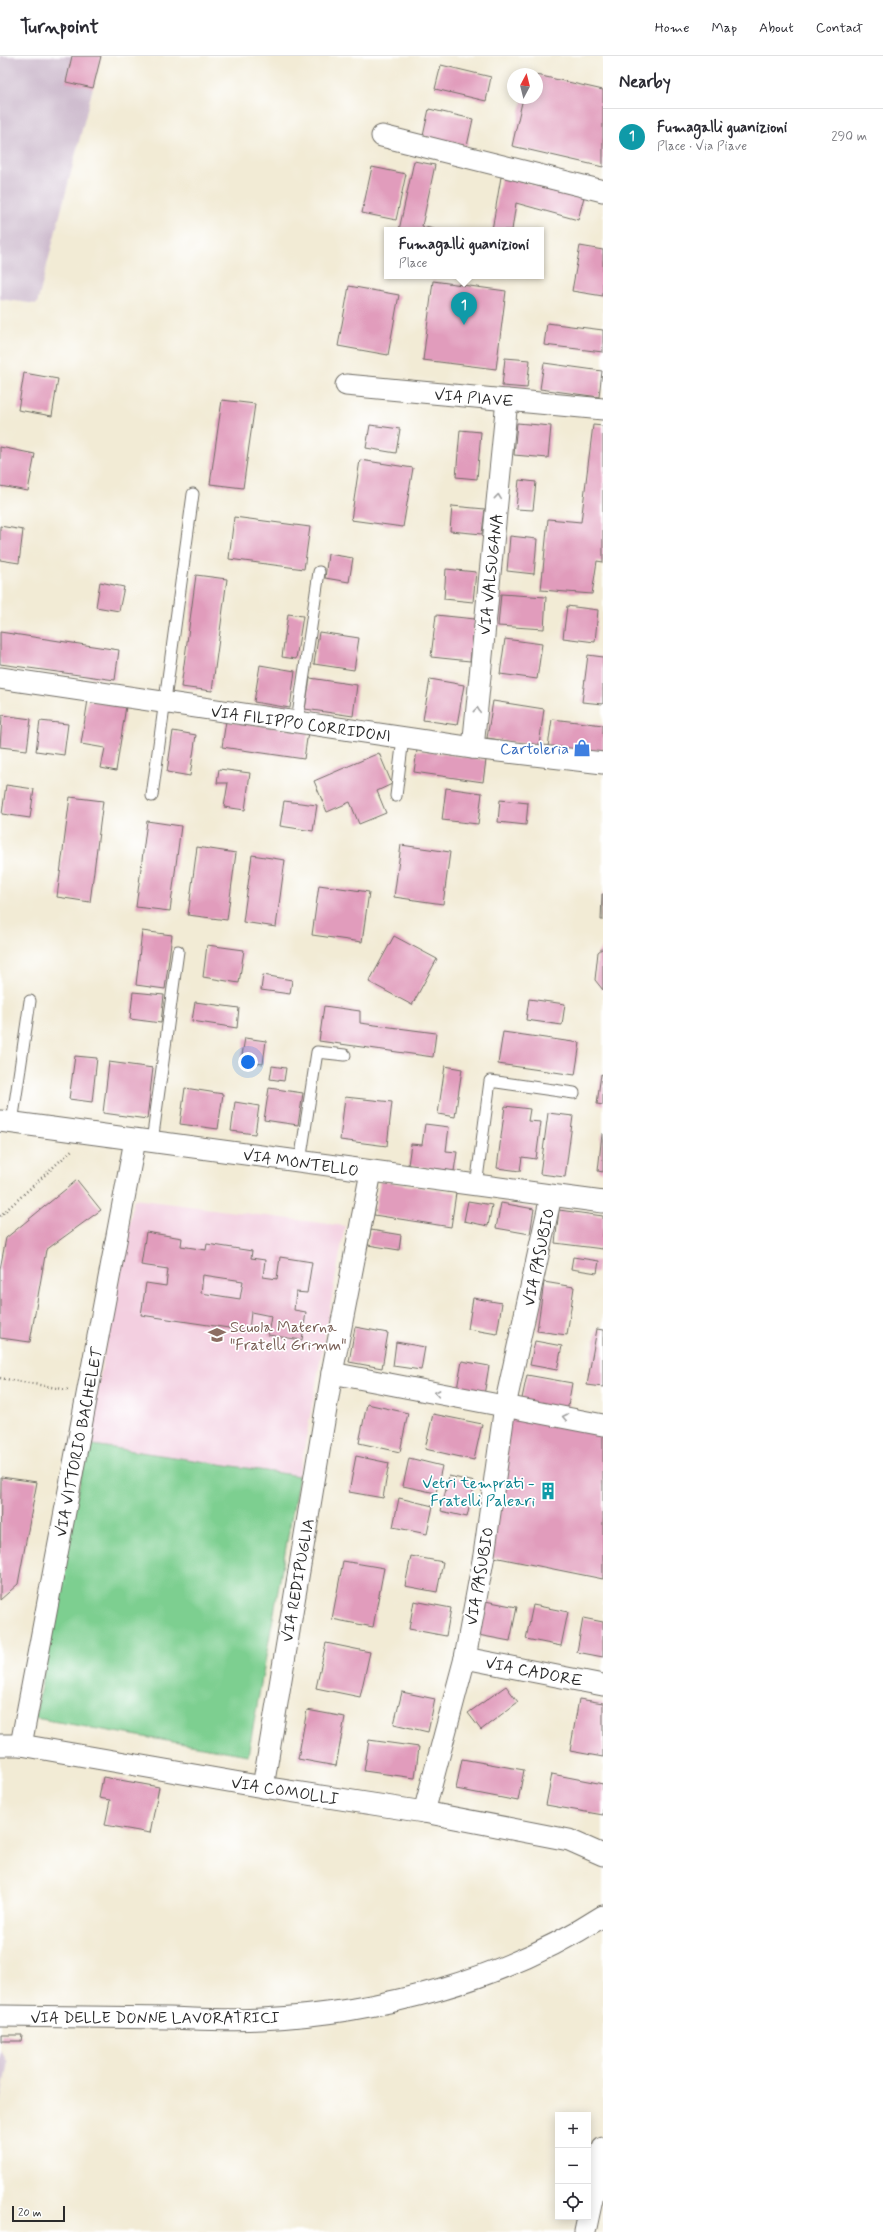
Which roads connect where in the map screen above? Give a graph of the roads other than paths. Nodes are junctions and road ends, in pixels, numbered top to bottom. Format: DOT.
graph roads {
  1 [pos="382,136"];
  2 [pos="603,191"];
  3 [pos="346,385"];
  4 [pos="507,400"];
  5 [pos="603,409"];
  6 [pos="193,494"];
  7 [pos="319,572"];
  8 [pos="0,678"];
  9 [pos="166,703"];
  10 [pos="297,722"];
  11 [pos="403,738"];
  12 [pos="473,748"];
  13 [pos="603,763"];
  14 [pos="152,796"];
  15 [pos="396,796"];
  16 [pos="178,951"];
  17 [pos="30,1001"];
  18 [pos="345,1055"];
  19 [pos="574,1093"];
  20 [pos="6,1122"];
  21 [pos="143,1141"];
  22 [pos="300,1162"];
  23 [pos="371,1172"];
  24 [pos="476,1186"];
  25 [pos="551,1196"];
  26 [pos="603,1202"];
  27 [pos="332,1373"];
  28 [pos="505,1406"];
  29 [pos="603,1425"];
  30 [pos="465,1658"];
  31 [pos="603,1685"];
  32 [pos="0,1745"];
  33 [pos="21,1745"];
  34 [pos="263,1787"];
  35 [pos="424,1812"];
  36 [pos="569,1840"];
  37 [pos="603,1841"];
  38 [pos="603,1855"];
  39 [pos="603,1916"];
  40 [pos="0,2016"];
  41 [pos="603,2148"];
  42 [pos="585,2232"];
  1 -- 2 [label="street"];
  3 -- 4 [label="street, VIA PIAVE"];
  4 -- 5 [label="street, VIA PIAVE"];
  12 -- 4 [label="street, VIA VALSUGANA, one-way"];
  6 -- 9 [label="lane"];
  7 -- 10 [label="lane"];
  8 -- 9 [label="street, VIA FILIPPO CORRIDONI"];
  9 -- 10 [label="street, VIA FILIPPO CORRIDONI"];
  9 -- 14 [label="lane"];
  10 -- 11 [label="street, VIA FILIPPO CORRIDONI"];
  11 -- 12 [label="street, VIA FILIPPO CORRIDONI"];
  11 -- 15 [label="lane"];
  12 -- 13 [label="street, VIA FILIPPO CORRIDONI"];
  16 -- 21 [label="lane"];
  17 -- 20 [label="lane"];
  18 -- 22 [label="lane"];
  19 -- 24 [label="lane"];
  20 -- 21 [label="street, VIA MONTELLO"];
  21 -- 22 [label="street, VIA MONTELLO"];
  21 -- 33 [label="street, VIA VITTORIO BACHELET"];
  22 -- 23 [label="street, VIA MONTELLO"];
  23 -- 24 [label="street, VIA MONTELLO"];
  23 -- 27 [label="street, VIA REDIPUGLIA"];
  24 -- 25 [label="street, VIA MONTELLO"];
  25 -- 26 [label="street, VIA MONTELLO"];
  25 -- 28 [label="street, VIA PASUBIO"];
  28 -- 27 [label="street, one-way"];
  27 -- 34 [label="street, VIA REDIPUGLIA"];
  29 -- 28 [label="street, one-way"];
  28 -- 30 [label="street, VIA PASUBIO"];
  30 -- 31 [label="street, VIA CADORE"];
  30 -- 35 [label="street, VIA PASUBIO"];
  32 -- 33 [label="street, VIA COMOLLI"];
  33 -- 34 [label="street, VIA COMOLLI"];
  34 -- 35 [label="street, VIA COMOLLI"];
  35 -- 36 [label="street, VIA COMOLLI"];
  36 -- 37 [label="street, VIA COMOLLI"];
  36 -- 38 [label="street, VIA COMOLLI"];
  39 -- 40 [label="street, VIA DELLE DONNE LAVORATRICI"];
  41 -- 42 [label="street"];
}
